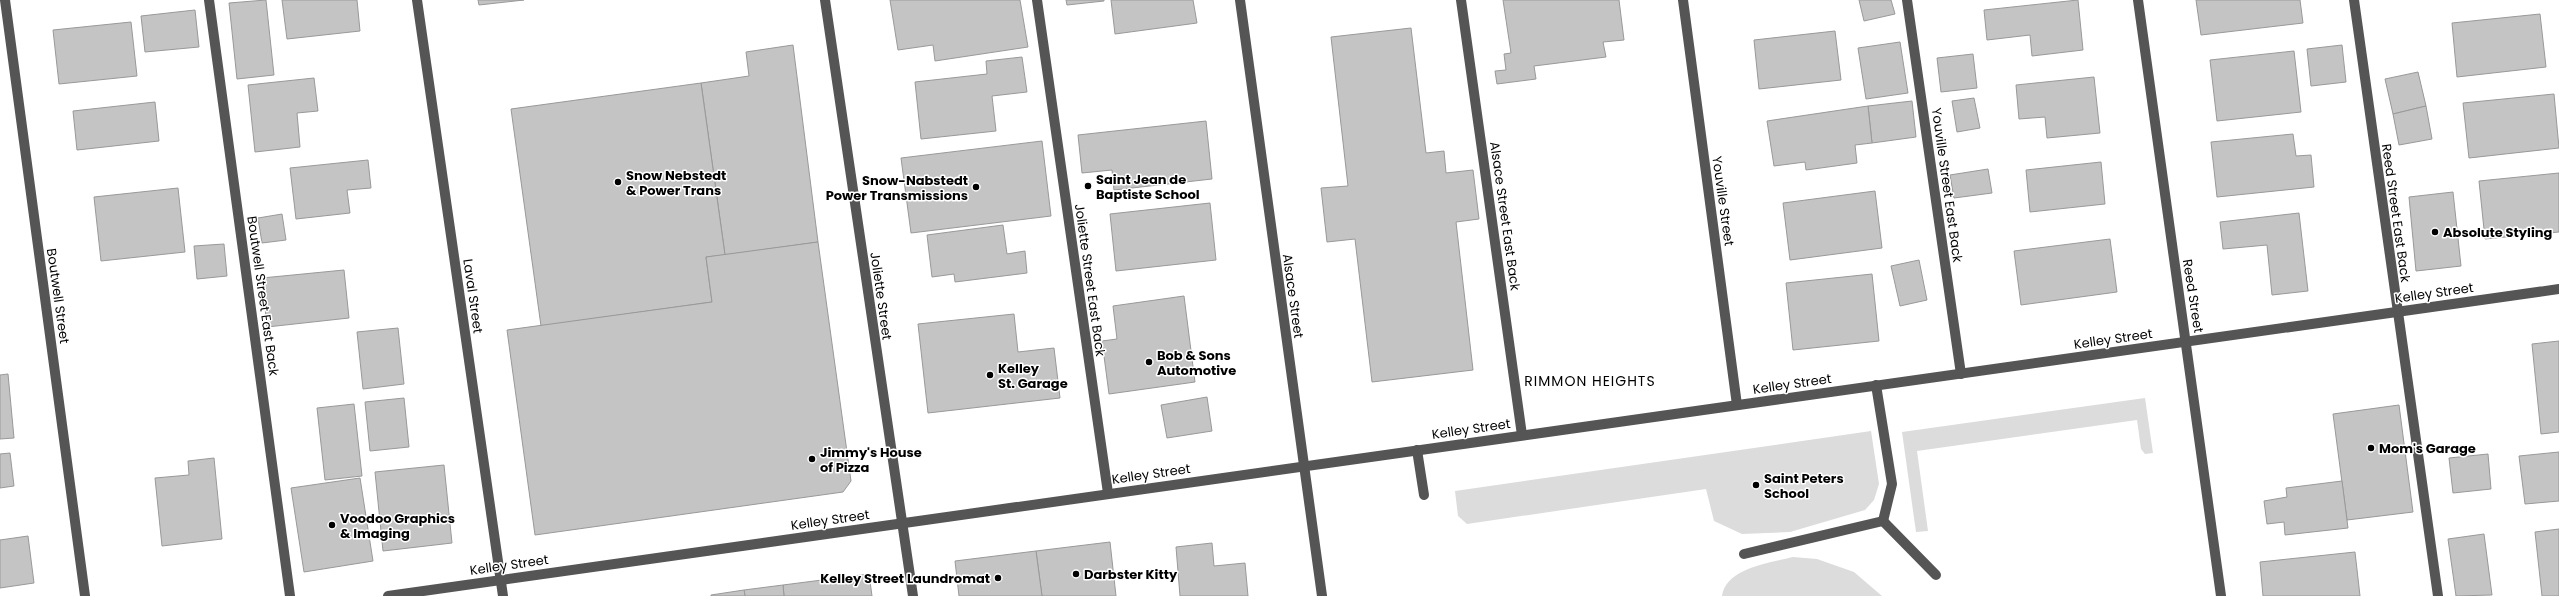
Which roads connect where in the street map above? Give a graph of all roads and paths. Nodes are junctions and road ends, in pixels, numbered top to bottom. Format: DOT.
graph roads {
  1 [pos="5,0"];
  2 [pos="209,0"];
  3 [pos="417,0"];
  4 [pos="824,0"];
  5 [pos="1037,0"];
  6 [pos="1240,0"];
  7 [pos="1461,0"];
  8 [pos="1683,0"];
  9 [pos="1907,0"];
  10 [pos="2138,0"];
  11 [pos="2354,0"];
  12 [pos="2559,289"];
  13 [pos="2397,312"];
  14 [pos="2187,341"];
  15 [pos="1961,374"];
  16 [pos="1876,386"];
  17 [pos="1738,405"];
  18 [pos="1522,435"];
  19 [pos="1418,450"];
  20 [pos="1303,466"];
  21 [pos="1108,493"];
  22 [pos="1424,495"];
  23 [pos="1882,521"];
  24 [pos="902,523"];
  25 [pos="1744,554"];
  26 [pos="1936,574"];
  27 [pos="500,579"];
  28 [pos="85,596"];
  29 [pos="290,596"];
  30 [pos="388,596"];
  31 [pos="503,596"];
  32 [pos="912,596"];
  33 [pos="1322,596"];
  34 [pos="2221,596"];
  35 [pos="2438,596"];
  1 -- 28 [label="street, Boutwell Street"];
  2 -- 29 [label="street, Boutwell Street East Back"];
  3 -- 27 [label="street, Laval Street"];
  4 -- 24 [label="street, Joliette Street"];
  5 -- 21 [label="street, Joliette Street East Back"];
  6 -- 20 [label="street, Alsace Street"];
  7 -- 18 [label="street, Alsace Street East Back"];
  8 -- 17 [label="street, Youville Street"];
  9 -- 15 [label="street, Youville Street East Back"];
  10 -- 14 [label="street, Reed Street"];
  11 -- 13 [label="street, Reed Street East Back"];
  12 -- 13 [label="street, Kelley Street"];
  13 -- 14 [label="street, Kelley Street"];
  13 -- 35 [label="street, Reed Street East Back"];
  14 -- 15 [label="street, Kelley Street"];
  14 -- 34 [label="street, Reed Street"];
  15 -- 16 [label="street, Kelley Street"];
  16 -- 17 [label="street, Kelley Street"];
  16 -- 23 [label="street"];
  17 -- 18 [label="street, Kelley Street"];
  18 -- 19 [label="street, Kelley Street"];
  19 -- 20 [label="street, Kelley Street"];
  19 -- 22 [label="street"];
  20 -- 21 [label="street, Kelley Street"];
  20 -- 33 [label="street, Alsace Street"];
  21 -- 24 [label="street, Kelley Street"];
  23 -- 25 [label="street"];
  23 -- 26 [label="street"];
  24 -- 27 [label="street, Kelley Street"];
  24 -- 32 [label="street, Joliette Street"];
  27 -- 30 [label="street, Kelley Street"];
  27 -- 31 [label="street, Laval Street"];
}
